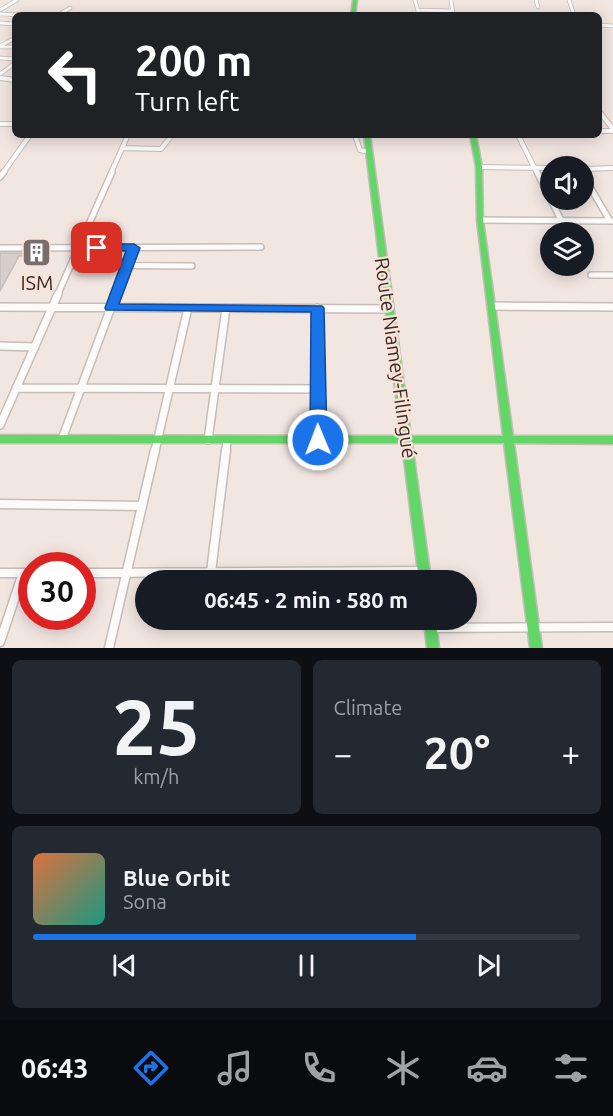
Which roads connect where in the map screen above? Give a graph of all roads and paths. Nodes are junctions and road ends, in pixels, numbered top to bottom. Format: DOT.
graph roads {
  1 [pos="17,0"];
  2 [pos="536,0"];
  3 [pos="538,7"];
  4 [pos="70,8"];
  5 [pos="0,12"];
  6 [pos="63,12"];
  7 [pos="12,66"];
  8 [pos="0,76"];
  9 [pos="602,115"];
  10 [pos="613,130"];
  11 [pos="28,138"];
  12 [pos="127,138"];
  13 [pos="170,138"];
  14 [pos="356,138"];
  15 [pos="367,138"];
  16 [pos="474,138"];
  17 [pos="520,138"];
  18 [pos="122,148"];
  19 [pos="369,152"];
  20 [pos="479,168"];
  21 [pos="536,168"];
  22 [pos="540,168"];
  23 [pos="613,168"];
  24 [pos="594,169"];
  25 [pos="540,176"];
  26 [pos="0,177"];
  27 [pos="594,193"];
  28 [pos="556,210"];
  29 [pos="480,220"];
  30 [pos="561,220"];
  31 [pos="611,221"];
  32 [pos="261,247"];
  33 [pos="0,248"];
  34 [pos="78,248"];
  35 [pos="134,248"];
  36 [pos="71,265"];
  37 [pos="127,266"];
  38 [pos="192,266"];
  39 [pos="594,275"];
  40 [pos="613,275"];
  41 [pos="491,306"];
  42 [pos="0,307"];
  43 [pos="52,307"];
  44 [pos="613,307"];
  45 [pos="111,308"];
  46 [pos="188,308"];
  47 [pos="226,308"];
  48 [pos="317,308"];
  49 [pos="389,309"];
  50 [pos="0,346"];
  51 [pos="35,346"];
  52 [pos="16,388"];
  53 [pos="81,388"];
  54 [pos="169,388"];
  55 [pos="215,388"];
  56 [pos="318,388"];
  57 [pos="0,425"];
  58 [pos="0,439"];
  59 [pos="62,439"];
  60 [pos="508,439"];
  61 [pos="157,440"];
  62 [pos="208,440"];
  63 [pos="227,440"];
  64 [pos="318,440"];
  65 [pos="407,440"];
  66 [pos="613,440"];
  67 [pos="0,504"];
  68 [pos="142,506"];
  69 [pos="211,570"];
  70 [pos="423,570"];
  71 [pos="0,573"];
  72 [pos="18,573"];
  73 [pos="96,573"];
  74 [pos="127,573"];
  75 [pos="135,573"];
  76 [pos="18,596"];
  77 [pos="477,626"];
  78 [pos="613,627"];
  79 [pos="533,628"];
  80 [pos="431,630"];
  81 [pos="0,642"];
  82 [pos="109,648"];
  83 [pos="433,648"];
  84 [pos="536,648"];
  1 -- 5 [label="street"];
  2 -- 3 [label="street"];
  4 -- 6 [label="street"];
  7 -- 8 [label="street"];
  9 -- 10 [label="street"];
  11 -- 26 [label="street"];
  12 -- 18 [label="street"];
  13 -- 18 [label="street"];
  14 -- 19 [label="street"];
  15 -- 19 [label="street, Route Niamey-Filingué"];
  16 -- 20 [label="street"];
  17 -- 21 [label="street"];
  18 -- 34 [label="street"];
  19 -- 49 [label="street, Route Niamey-Filingué"];
  20 -- 21 [label="street"];
  20 -- 29 [label="street"];
  21 -- 22 [label="street"];
  21 -- 25 [label="street"];
  23 -- 24 [label="street"];
  27 -- 31 [label="street"];
  28 -- 30 [label="street"];
  29 -- 30 [label="street"];
  29 -- 41 [label="street"];
  30 -- 31 [label="street"];
  32 -- 35 [label="street"];
  33 -- 34 [label="street"];
  34 -- 35 [label="street"];
  34 -- 36 [label="street"];
  35 -- 37 [label="street"];
  36 -- 37 [label="street"];
  36 -- 43 [label="street"];
  37 -- 38 [label="street"];
  37 -- 45 [label="street"];
  39 -- 40 [label="street"];
  41 -- 44 [label="street"];
  41 -- 60 [label="street"];
  42 -- 43 [label="street"];
  43 -- 45 [label="street"];
  43 -- 51 [label="street"];
  45 -- 46 [label="street"];
  45 -- 53 [label="street"];
  46 -- 47 [label="street"];
  46 -- 54 [label="street"];
  47 -- 48 [label="street"];
  47 -- 55 [label="street"];
  48 -- 49 [label="street"];
  48 -- 56 [label="street"];
  49 -- 65 [label="street, Route Niamey-Filingué"];
  50 -- 51 [label="street"];
  51 -- 52 [label="street"];
  52 -- 53 [label="street"];
  52 -- 57 [label="street"];
  53 -- 54 [label="street"];
  53 -- 59 [label="street"];
  54 -- 55 [label="street"];
  54 -- 61 [label="street"];
  55 -- 56 [label="street"];
  55 -- 62 [label="street"];
  56 -- 64 [label="street"];
  58 -- 59 [label="street"];
  59 -- 61 [label="street"];
  60 -- 65 [label="street"];
  60 -- 66 [label="street"];
  60 -- 79 [label="street"];
  61 -- 62 [label="street"];
  61 -- 68 [label="street"];
  62 -- 63 [label="street"];
  63 -- 64 [label="street"];
  63 -- 69 [label="street"];
  64 -- 65 [label="street"];
  65 -- 70 [label="street, Route Niamey-Filingué"];
  67 -- 68 [label="street"];
  68 -- 74 [label="street"];
  71 -- 72 [label="street"];
  73 -- 74 [label="street"];
  74 -- 75 [label="street"];
  74 -- 82 [label="street"];
  76 -- 81 [label="street"];
  77 -- 79 [label="street"];
  78 -- 79 [label="street"];
  79 -- 84 [label="street"];
  80 -- 83 [label="street"];
}
